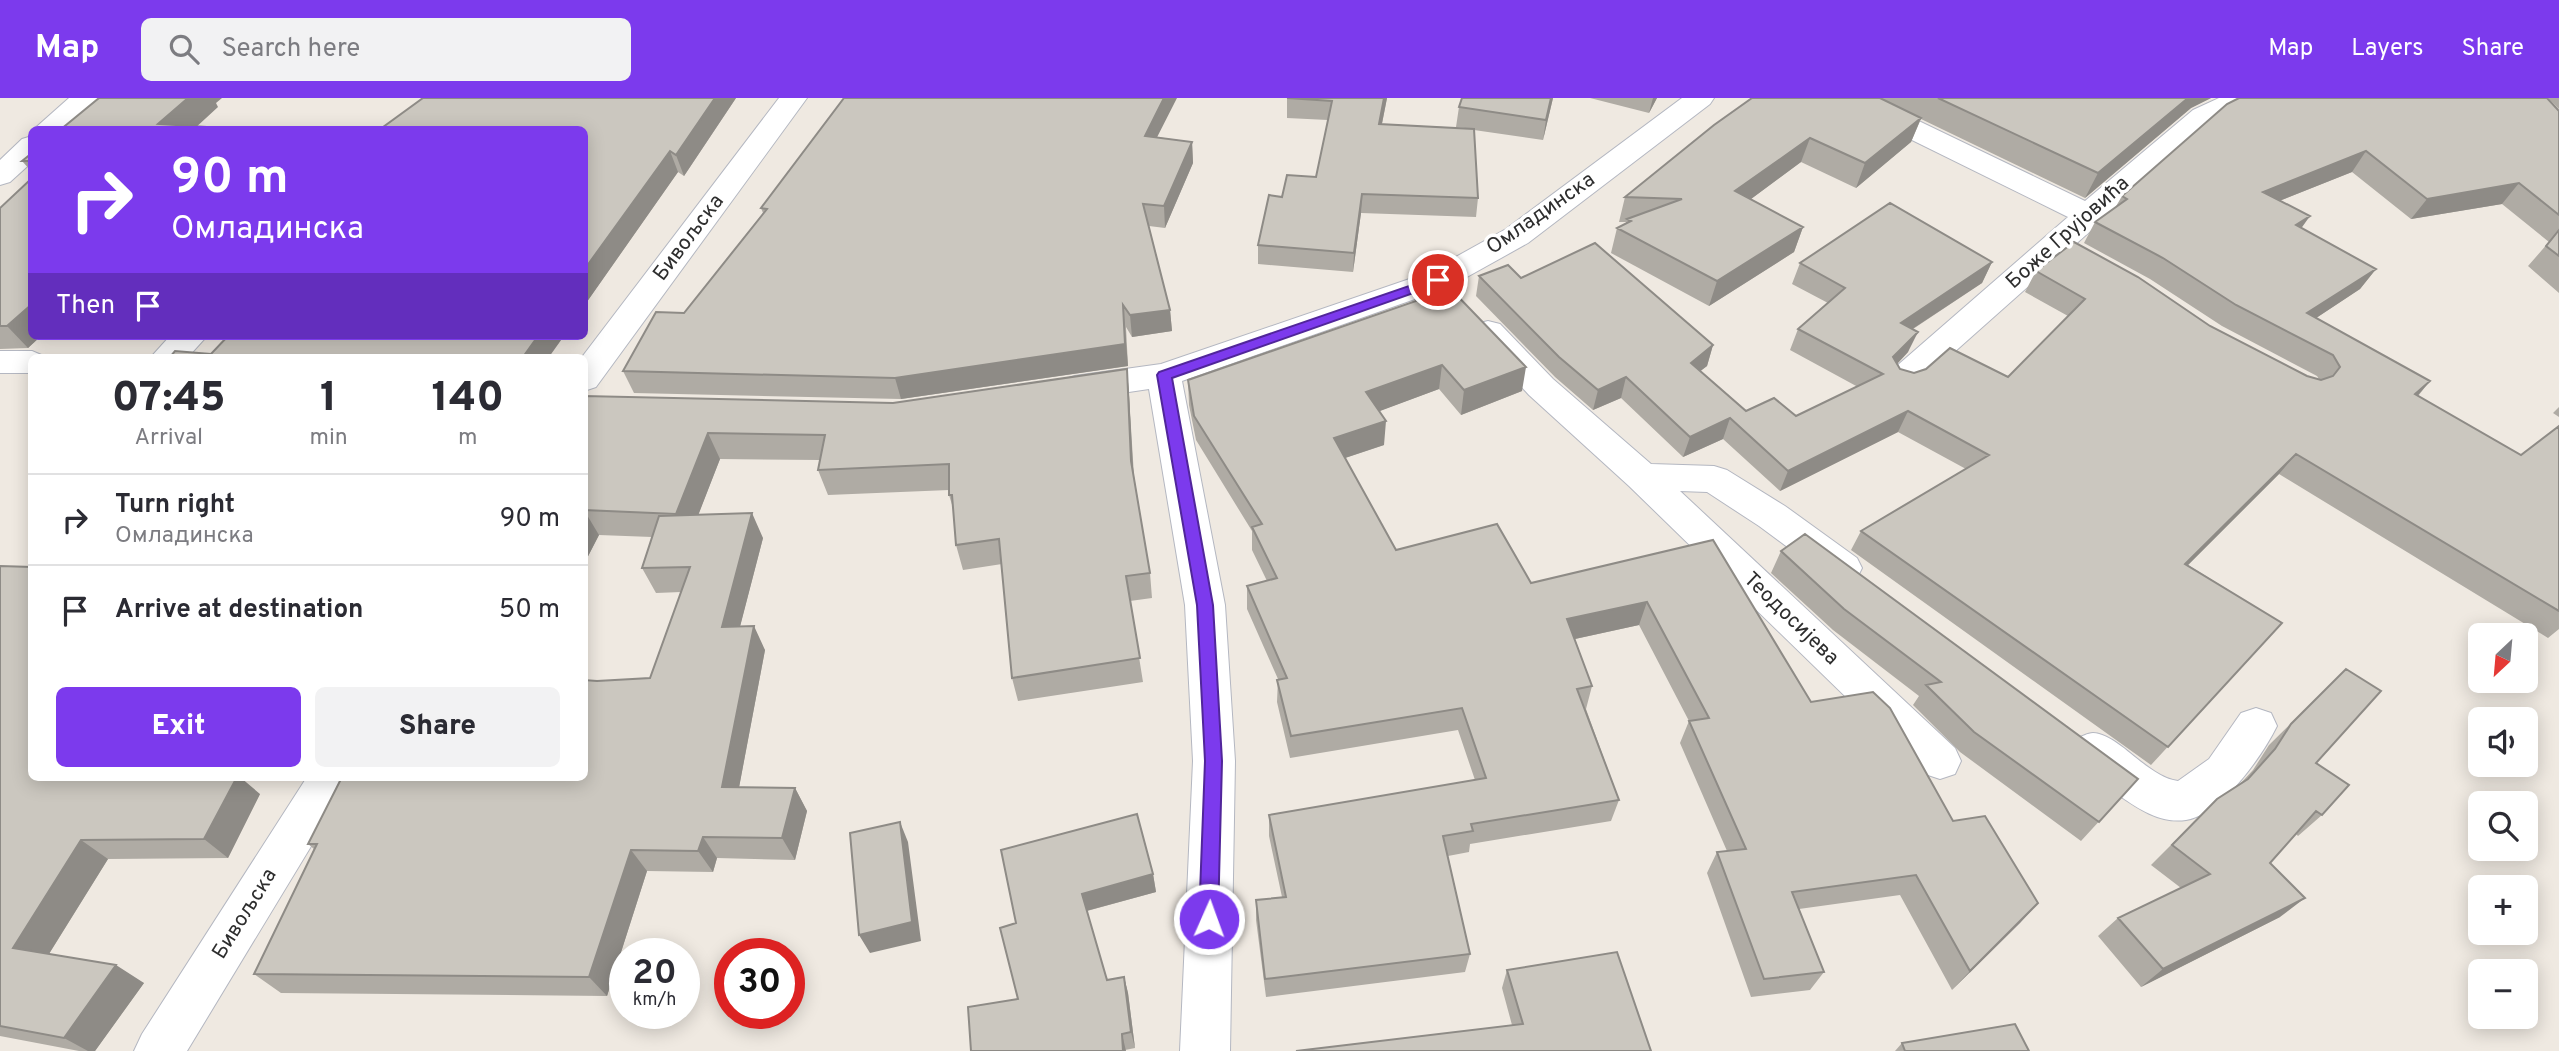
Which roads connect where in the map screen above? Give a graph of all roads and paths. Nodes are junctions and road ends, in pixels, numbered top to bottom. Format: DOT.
graph roads {
  1 [pos="86,98"];
  2 [pos="793,98"];
  3 [pos="1700,98"];
  4 [pos="1849,98"];
  5 [pos="2241,98"];
  6 [pos="52,126"];
  7 [pos="28,149"];
  8 [pos="0,176"];
  9 [pos="2089,215"];
  10 [pos="1438,280"];
  11 [pos="186,340"];
  12 [pos="172,354"];
  13 [pos="0,362"];
  14 [pos="28,362"];
  15 [pos="1164,375"];
  16 [pos="1903,379"];
  17 [pos="1046,392"];
  18 [pos="589,397"];
  19 [pos="1642,477"];
  20 [pos="1870,588"];
  21 [pos="2256,726"];
  22 [pos="2068,733"];
  23 [pos="1940,761"];
  24 [pos="328,781"];
  25 [pos="159,1051"];
  26 [pos="1205,1051"];
  1 -- 6 [label="street"];
  2 -- 18 [label="street, Бивољска"];
  3 -- 10 [label="street, Омладинска"];
  4 -- 9 [label="street"];
  5 -- 9 [label="street, Боже Грујовића"];
  7 -- 8 [label="street"];
  9 -- 16 [label="street, Боже Грујовића"];
  10 -- 15 [label="street, Омладинска"];
  10 -- 19 [label="street, Теодосијева"];
  11 -- 12 [label="street"];
  13 -- 14 [label="street"];
  15 -- 17 [label="street, Омладинска"];
  15 -- 26 [label="street"];
  19 -- 20 [label="street"];
  19 -- 23 [label="street, Теодосијева"];
  21 -- 22 [label="street"];
  24 -- 25 [label="street, Бивољска"];
}
